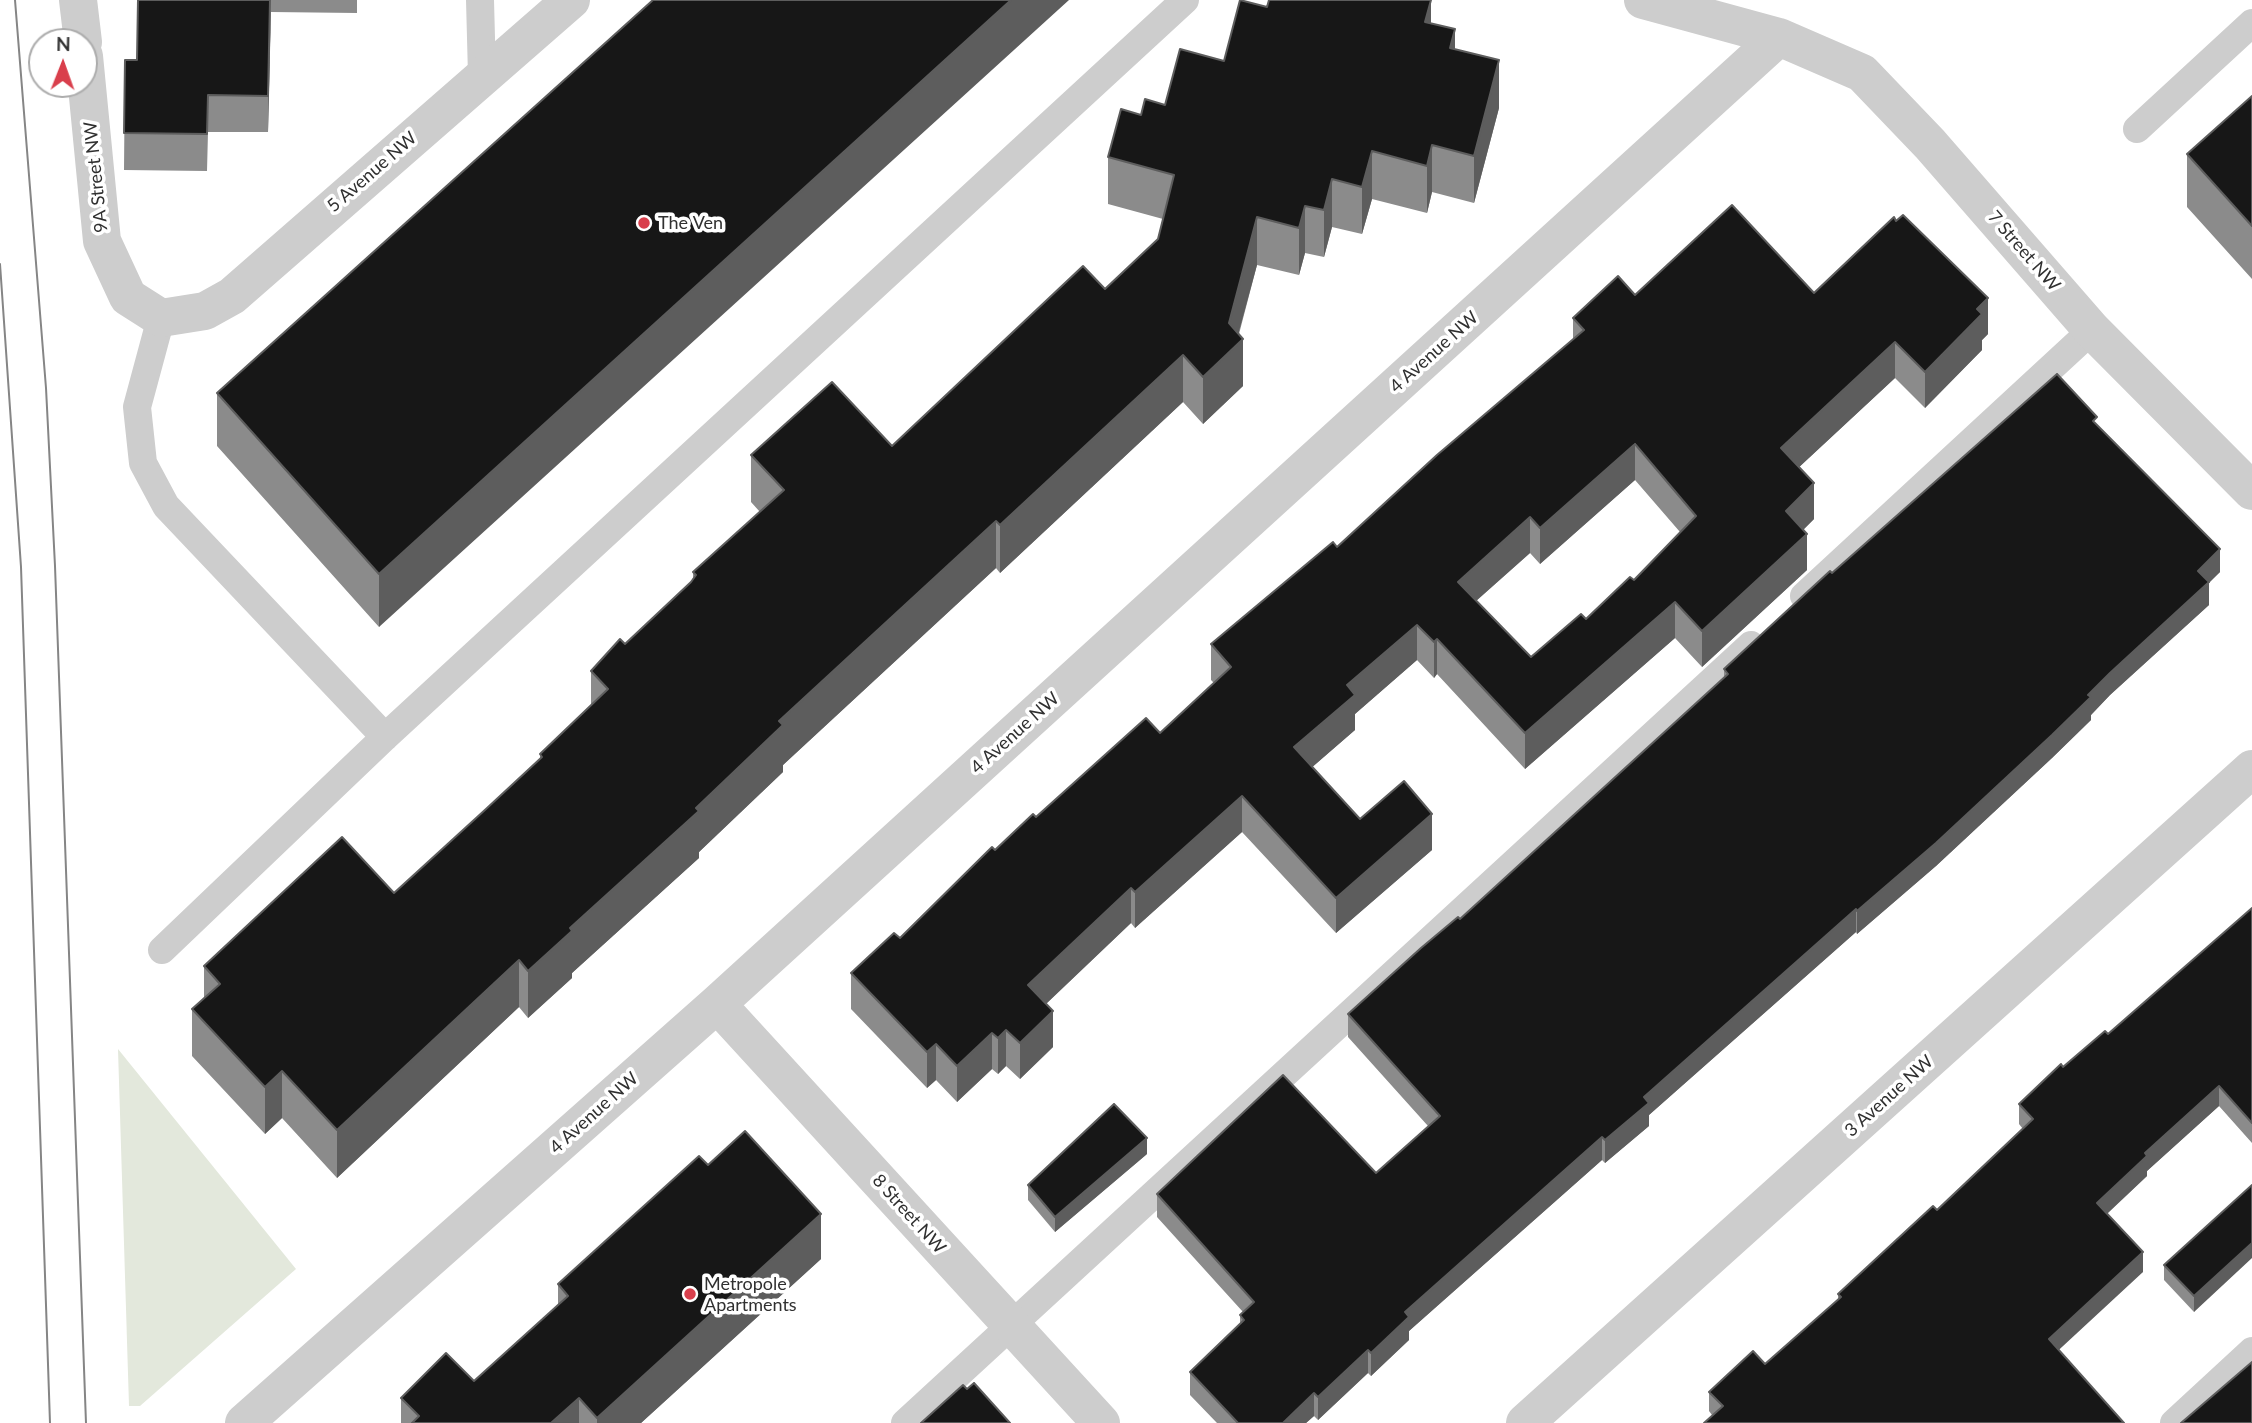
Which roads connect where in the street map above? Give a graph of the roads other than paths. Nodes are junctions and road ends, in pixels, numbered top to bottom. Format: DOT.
graph roads {
  1 [pos="79,0"];
  2 [pos="480,0"];
  3 [pos="571,0"];
  4 [pos="1185,0"];
  5 [pos="1643,0"];
  6 [pos="2252,23"];
  7 [pos="82,28"];
  8 [pos="1779,37"];
  9 [pos="481,76"];
  10 [pos="88,98"];
  11 [pos="2137,129"];
  12 [pos="161,318"];
  13 [pos="2092,330"];
  14 [pos="2252,491"];
  15 [pos="385,737"];
  16 [pos="2252,769"];
  17 [pos="162,950"];
  18 [pos="717,1004"];
  19 [pos="1011,1325"];
  20 [pos="2252,1351"];
  21 [pos="244,1423"];
  22 [pos="905,1423"];
  23 [pos="1101,1423"];
  24 [pos="1525,1423"];
  25 [pos="2174,1423"];
  1 -- 7 [label="street"];
  2 -- 9 [label="lane"];
  3 -- 9 [label="street, 5 Avenue NW"];
  4 -- 15 [label="lane"];
  5 -- 8 [label="street"];
  6 -- 11 [label="lane"];
  8 -- 13 [label="street, 7 Street NW"];
  8 -- 18 [label="street, 4 Avenue NW"];
  9 -- 12 [label="street, 5 Avenue NW"];
  10 -- 12 [label="street, 9A Street NW"];
  12 -- 15 [label="lane"];
  13 -- 14 [label="street, 7 Street NW"];
  13 -- 19 [label="lane"];
  15 -- 17 [label="lane"];
  16 -- 24 [label="street, 3 Avenue NW"];
  18 -- 19 [label="street, 8 Street NW"];
  18 -- 21 [label="street, 4 Avenue NW"];
  19 -- 22 [label="lane"];
  19 -- 23 [label="street, 8 Street NW"];
  20 -- 25 [label="lane"];
}
